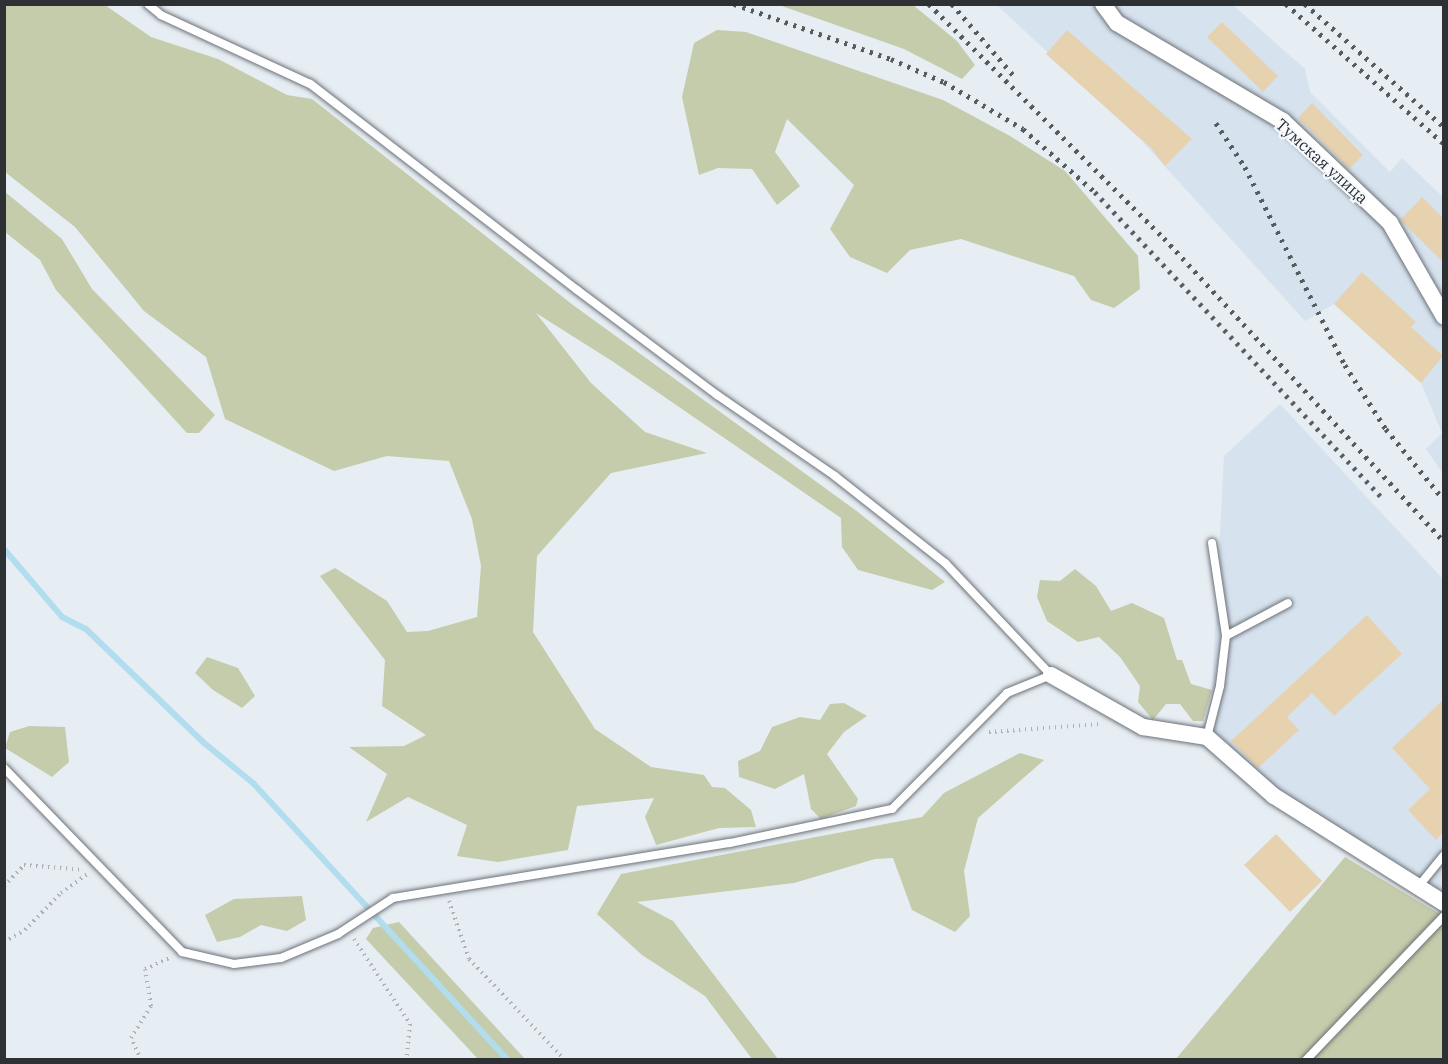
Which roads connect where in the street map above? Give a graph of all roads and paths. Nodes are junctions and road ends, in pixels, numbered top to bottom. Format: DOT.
graph roads {
  1 [pos="147,4"];
  2 [pos="1103,4"];
  3 [pos="1443,317"];
  4 [pos="1212,543"];
  5 [pos="1288,603"];
  6 [pos="1226,636"];
  7 [pos="1051,675"];
  8 [pos="1135,723"];
  9 [pos="984,734"];
  10 [pos="1207,737"];
  11 [pos="4,768"];
  12 [pos="1443,855"];
  13 [pos="92,871"];
  14 [pos="107,874"];
  15 [pos="4,886"];
  16 [pos="1418,886"];
  17 [pos="444,890"];
  18 [pos="1443,903"];
  19 [pos="1443,916"];
  20 [pos="346,928"];
  21 [pos="4,942"];
  22 [pos="183,952"];
  23 [pos="141,1059"];
  24 [pos="406,1059"];
  25 [pos="565,1059"];
  26 [pos="1306,1059"];
  1 -- 7 [label="lane"];
  2 -- 3 [label="street, Тумская улица"];
  4 -- 6 [label="lane"];
  5 -- 6 [label="lane"];
  6 -- 10 [label="lane"];
  7 -- 8 [label="street"];
  7 -- 17 [label="lane"];
  8 -- 9 [label="path"];
  8 -- 10 [label="street"];
  10 -- 16 [label="street"];
  11 -- 14 [label="lane"];
  12 -- 16 [label="lane"];
  13 -- 14 [label="path"];
  13 -- 15 [label="path"];
  13 -- 21 [label="path"];
  14 -- 22 [label="lane"];
  16 -- 18 [label="street"];
  17 -- 20 [label="lane"];
  17 -- 25 [label="path"];
  19 -- 26 [label="lane"];
  20 -- 22 [label="lane"];
  20 -- 24 [label="path"];
  22 -- 23 [label="path"];
}
